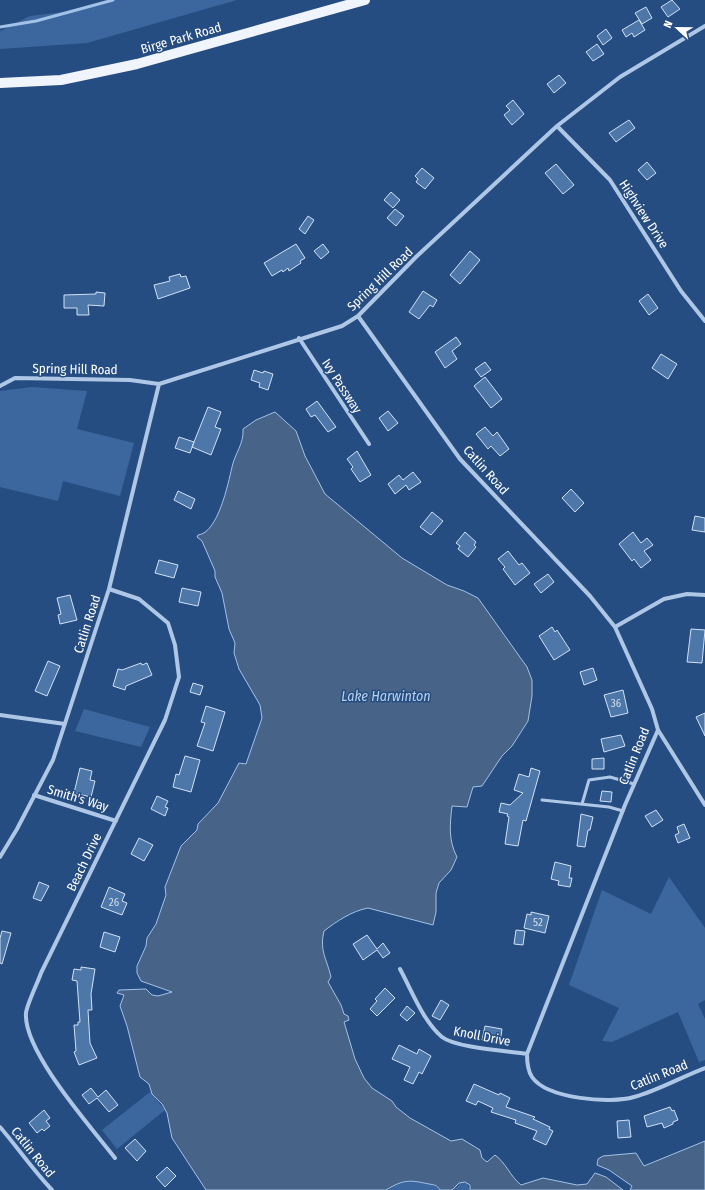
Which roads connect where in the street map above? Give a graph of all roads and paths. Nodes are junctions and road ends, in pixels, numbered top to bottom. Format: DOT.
graph roads {
  1 [pos="365,0"];
  2 [pos="705,26"];
  3 [pos="0,83"];
  4 [pos="558,126"];
  5 [pos="358,316"];
  6 [pos="705,321"];
  7 [pos="299,338"];
  8 [pos="159,384"];
  9 [pos="0,386"];
  10 [pos="368,444"];
  11 [pos="109,589"];
  12 [pos="705,595"];
  13 [pos="615,627"];
  14 [pos="0,715"];
  15 [pos="65,724"];
  16 [pos="658,730"];
  17 [pos="634,784"];
  18 [pos="34,795"];
  19 [pos="542,800"];
  20 [pos="582,804"];
  21 [pos="705,804"];
  22 [pos="623,812"];
  23 [pos="116,821"];
  24 [pos="1,856"];
  25 [pos="400,969"];
  26 [pos="527,1054"];
  27 [pos="705,1068"];
  28 [pos="0,1127"];
  29 [pos="115,1158"];
  30 [pos="52,1190"];
  1 -- 3 [label="main road, Birge Park Road"];
  2 -- 4 [label="street, Spring Hill Road"];
  4 -- 5 [label="street, Spring Hill Road"];
  4 -- 6 [label="street, Highview Drive"];
  5 -- 7 [label="street, Spring Hill Road"];
  5 -- 13 [label="street, Catlin Road"];
  7 -- 8 [label="street, Spring Hill Road"];
  7 -- 10 [label="street, Ivy Passway"];
  8 -- 9 [label="street, Spring Hill Road"];
  8 -- 11 [label="street, Catlin Road"];
  11 -- 15 [label="street, Catlin Road"];
  11 -- 23 [label="street, Beach Drive"];
  12 -- 13 [label="street"];
  13 -- 16 [label="street, Catlin Road"];
  14 -- 15 [label="street"];
  15 -- 18 [label="street, Catlin Road"];
  16 -- 17 [label="street, Catlin Road"];
  16 -- 21 [label="street"];
  17 -- 20 [label="lane"];
  17 -- 22 [label="street, Catlin Road"];
  18 -- 23 [label="street, Smith's Way"];
  18 -- 24 [label="street, Catlin Road"];
  19 -- 20 [label="lane"];
  20 -- 22 [label="lane"];
  22 -- 26 [label="street, Catlin Road"];
  23 -- 29 [label="street, Beach Drive"];
  25 -- 26 [label="street, Knoll Drive"];
  26 -- 27 [label="street, Catlin Road"];
  28 -- 30 [label="street, Catlin Road"];
}
